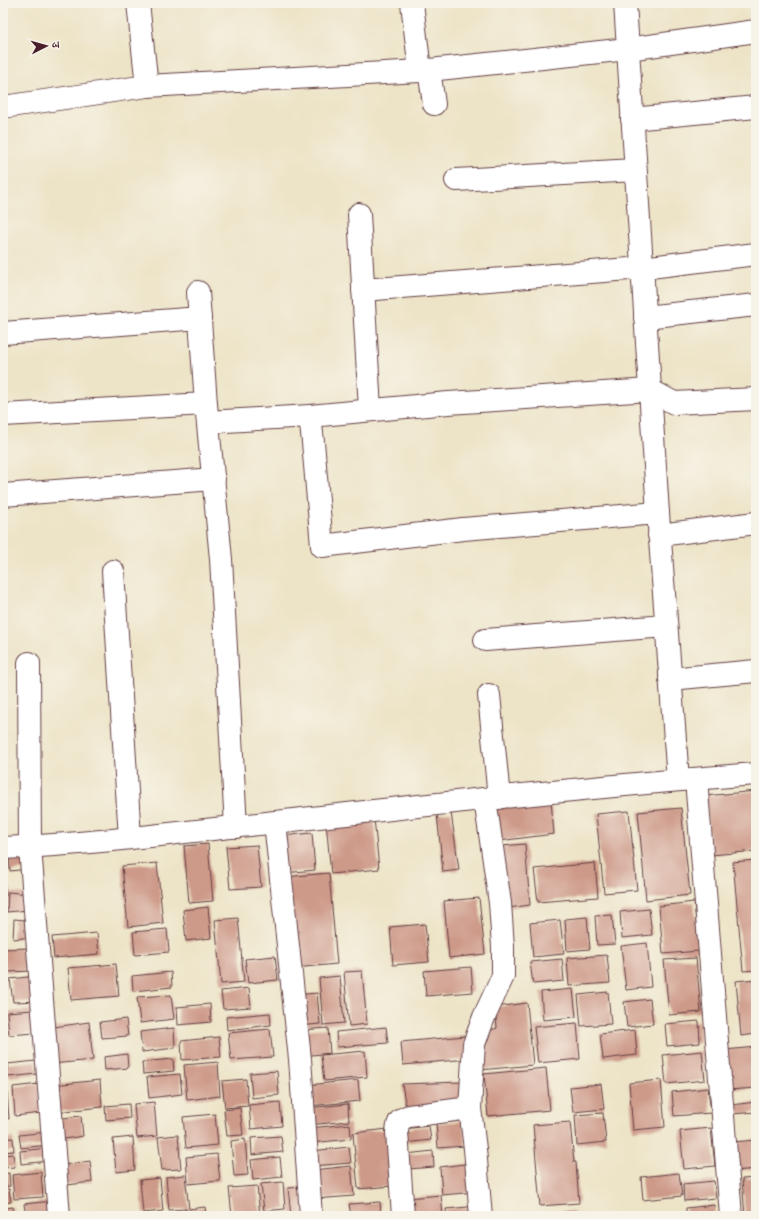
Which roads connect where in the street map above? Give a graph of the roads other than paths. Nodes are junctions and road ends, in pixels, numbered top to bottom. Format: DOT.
graph roads {
  1 [pos="138,3"];
  2 [pos="412,3"];
  3 [pos="625,3"];
  4 [pos="756,31"];
  5 [pos="628,49"];
  6 [pos="425,71"];
  7 [pos="147,86"];
  8 [pos="434,104"];
  9 [pos="3,107"];
  10 [pos="756,107"];
  11 [pos="632,119"];
  12 [pos="636,170"];
  13 [pos="456,180"];
  14 [pos="359,214"];
  15 [pos="756,254"];
  16 [pos="642,268"];
  17 [pos="363,290"];
  18 [pos="198,292"];
  19 [pos="756,305"];
  20 [pos="645,317"];
  21 [pos="200,318"];
  22 [pos="3,333"];
  23 [pos="650,390"];
  24 [pos="756,399"];
  25 [pos="370,410"];
  26 [pos="207,413"];
  27 [pos="3,415"];
  28 [pos="310,416"];
  29 [pos="214,480"];
  30 [pos="3,495"];
  31 [pos="658,513"];
  32 [pos="756,523"];
  33 [pos="659,535"];
  34 [pos="113,571"];
  35 [pos="666,626"];
  36 [pos="486,640"];
  37 [pos="29,664"];
  38 [pos="756,671"];
  39 [pos="670,679"];
  40 [pos="489,695"];
  41 [pos="756,774"];
  42 [pos="687,779"];
  43 [pos="492,799"];
  44 [pos="275,822"];
  45 [pos="236,826"];
  46 [pos="130,838"];
  47 [pos="30,847"];
  48 [pos="3,848"];
  49 [pos="470,1108"];
  50 [pos="59,1216"];
  51 [pos="310,1216"];
  52 [pos="403,1216"];
  53 [pos="481,1216"];
  54 [pos="731,1216"];
  1 -- 7 [label="street"];
  2 -- 6 [label="street"];
  3 -- 5 [label="street"];
  4 -- 5 [label="street"];
  5 -- 6 [label="street"];
  5 -- 11 [label="street"];
  6 -- 7 [label="street"];
  6 -- 8 [label="street"];
  7 -- 9 [label="street"];
  10 -- 11 [label="street"];
  11 -- 12 [label="street"];
  12 -- 13 [label="street"];
  12 -- 16 [label="street"];
  14 -- 17 [label="street"];
  15 -- 16 [label="street"];
  16 -- 17 [label="street"];
  16 -- 20 [label="street"];
  17 -- 25 [label="street"];
  18 -- 21 [label="street"];
  19 -- 20 [label="street"];
  20 -- 23 [label="street"];
  21 -- 22 [label="street"];
  21 -- 26 [label="street"];
  23 -- 24 [label="street"];
  23 -- 25 [label="street"];
  23 -- 31 [label="street"];
  25 -- 28 [label="street"];
  26 -- 27 [label="street"];
  26 -- 28 [label="street"];
  26 -- 29 [label="street"];
  28 -- 31 [label="street"];
  29 -- 30 [label="street"];
  29 -- 45 [label="street"];
  31 -- 33 [label="street"];
  32 -- 33 [label="street"];
  33 -- 35 [label="street"];
  34 -- 46 [label="street"];
  35 -- 36 [label="street"];
  35 -- 39 [label="street"];
  37 -- 47 [label="street"];
  38 -- 39 [label="street"];
  39 -- 42 [label="street"];
  40 -- 43 [label="street"];
  41 -- 42 [label="street"];
  42 -- 43 [label="street"];
  42 -- 54 [label="street"];
  43 -- 44 [label="street"];
  43 -- 49 [label="street"];
  44 -- 45 [label="street"];
  44 -- 51 [label="street"];
  45 -- 46 [label="street"];
  46 -- 47 [label="street"];
  47 -- 48 [label="street"];
  47 -- 50 [label="street"];
  49 -- 52 [label="street"];
  49 -- 53 [label="street"];
}
